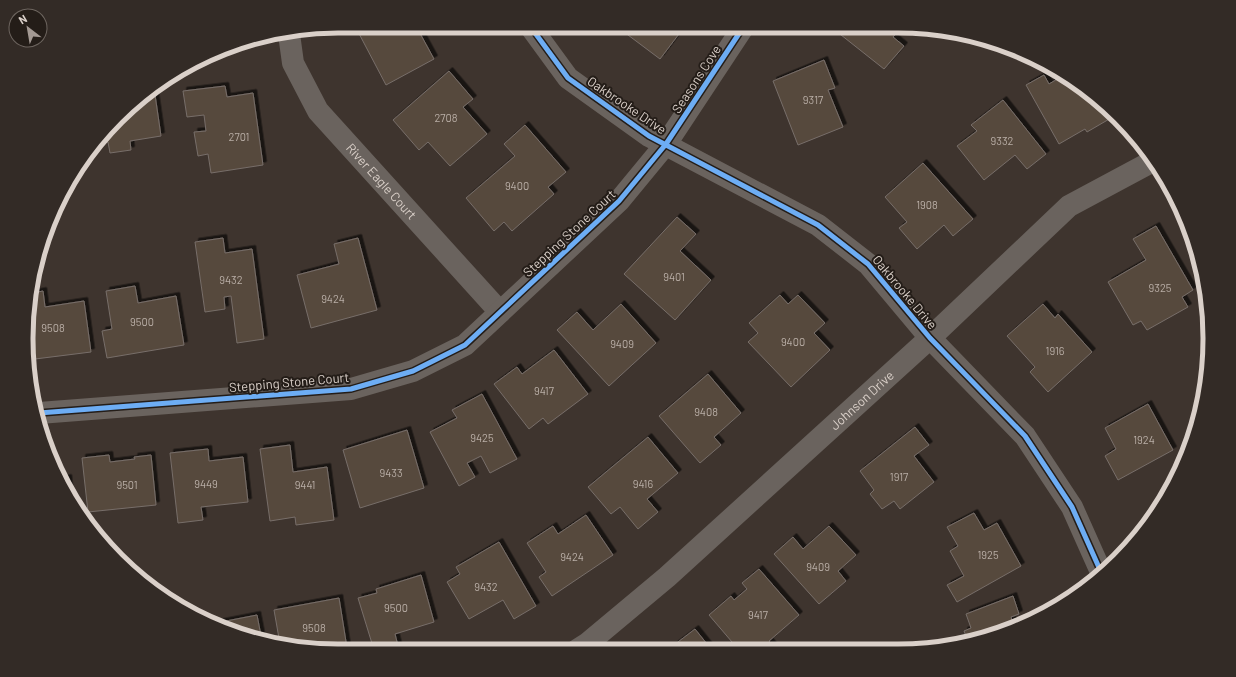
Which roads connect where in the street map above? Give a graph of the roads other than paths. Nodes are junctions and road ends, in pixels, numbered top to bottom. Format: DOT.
graph roads {
  1 [pos="535,33"];
  2 [pos="739,33"];
  3 [pos="289,37"];
  4 [pos="666,144"];
  5 [pos="1148,163"];
  6 [pos="500,312"];
  7 [pos="930,338"];
  8 [pos="42,412"];
  9 [pos="1099,568"];
  10 [pos="586,644"];
  1 -- 4 [label="street, Oakbrooke Drive"];
  2 -- 4 [label="street, Seasons Cove"];
  3 -- 6 [label="street, River Eagle Court"];
  4 -- 6 [label="street, Stepping Stone Court"];
  4 -- 7 [label="street, Oakbrooke Drive"];
  5 -- 7 [label="street, Johnson Drive"];
  6 -- 8 [label="street, Stepping Stone Court"];
  7 -- 9 [label="street, Oakbrooke Drive"];
  7 -- 10 [label="street, Johnson Drive"];
}
